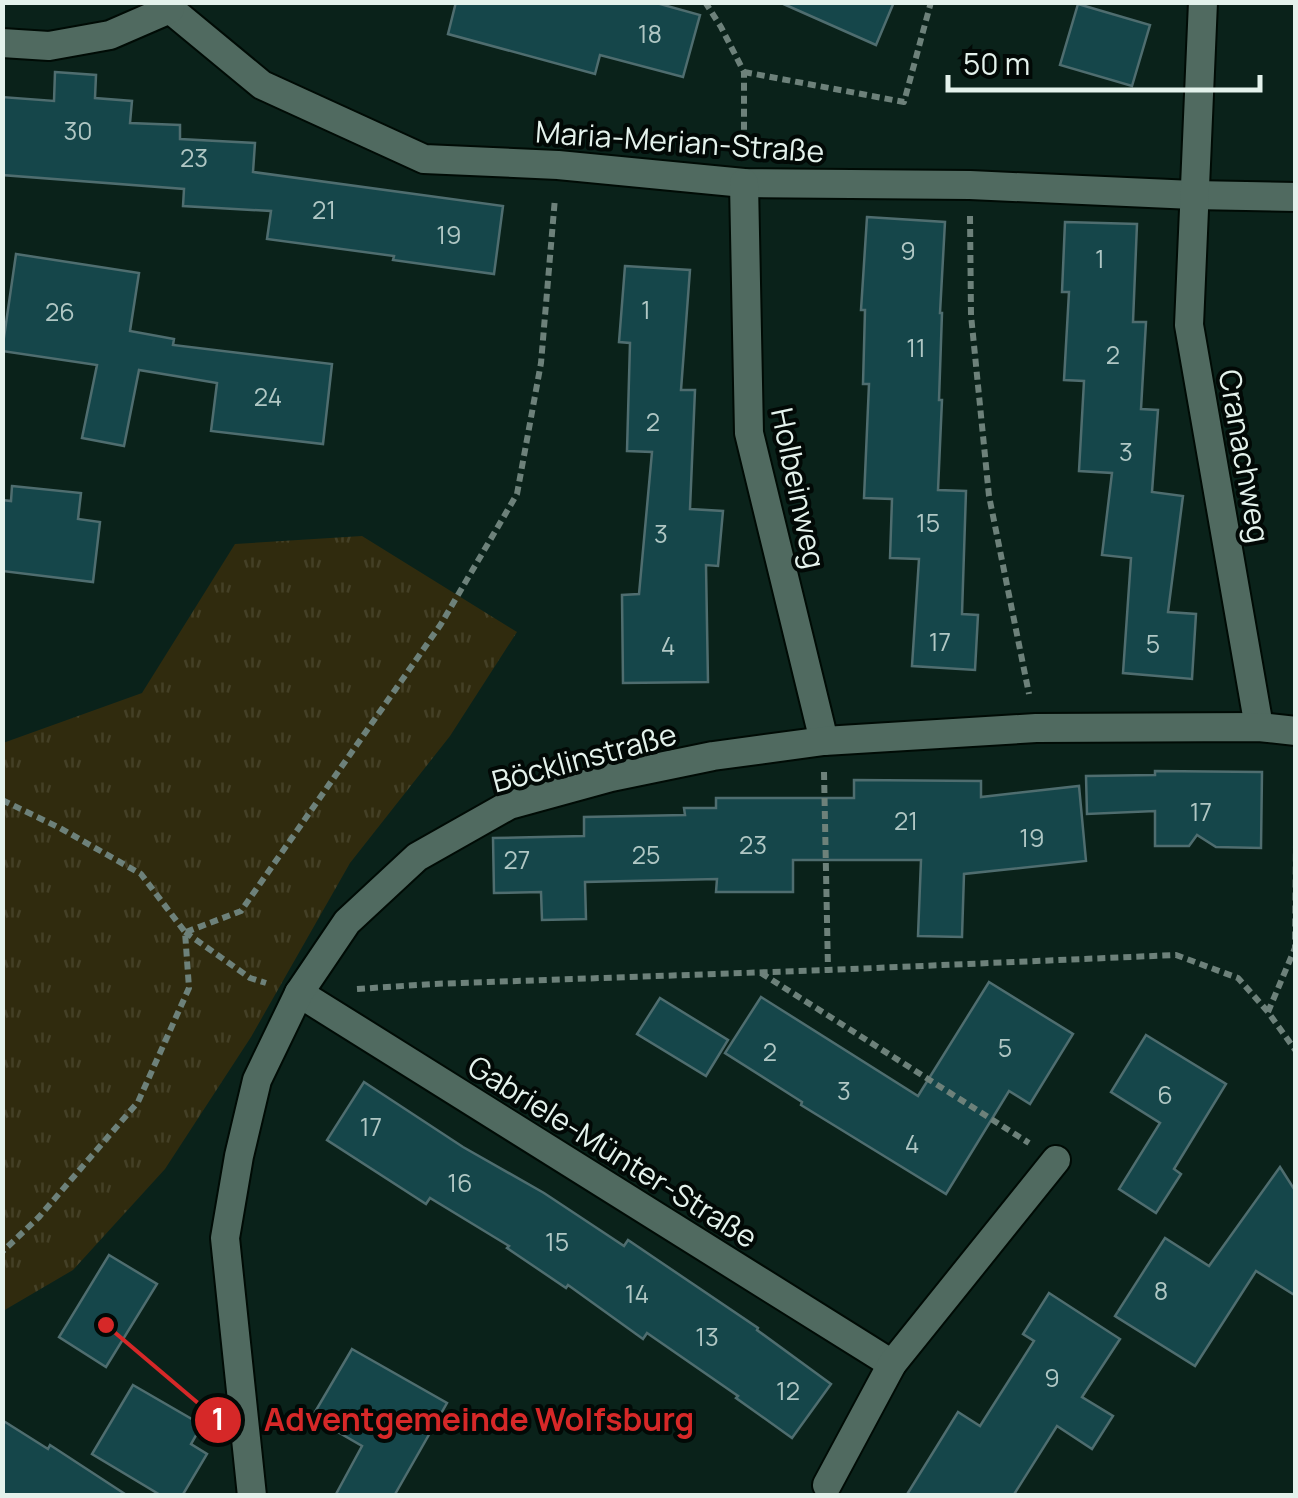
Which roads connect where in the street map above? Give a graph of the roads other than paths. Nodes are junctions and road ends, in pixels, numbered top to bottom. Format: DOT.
graph roads {
  1 [pos="1203,2"];
  2 [pos="168,6"];
  3 [pos="2,44"];
  4 [pos="744,184"];
  5 [pos="1194,195"];
  6 [pos="1296,197"];
  7 [pos="1259,727"];
  8 [pos="1296,731"];
  9 [pos="824,741"];
  10 [pos="299,993"];
  11 [pos="1056,1160"];
  12 [pos="892,1364"];
  13 [pos="827,1485"];
  14 [pos="252,1496"];
  1 -- 5 [label="street, Cranachweg"];
  2 -- 3 [label="street"];
  2 -- 4 [label="street, Maria-Merian-Straße"];
  4 -- 5 [label="street, Maria-Merian-Straße"];
  4 -- 9 [label="street, Holbeinweg"];
  5 -- 6 [label="street, Maria-Merian-Straße"];
  5 -- 7 [label="street, Cranachweg"];
  7 -- 8 [label="street, Böcklinstraße"];
  7 -- 9 [label="street, Böcklinstraße"];
  9 -- 10 [label="street, Böcklinstraße"];
  10 -- 12 [label="street, Gabriele-Münter-Straße"];
  10 -- 14 [label="street, Böcklinstraße"];
  11 -- 12 [label="street"];
  12 -- 13 [label="street"];
}
